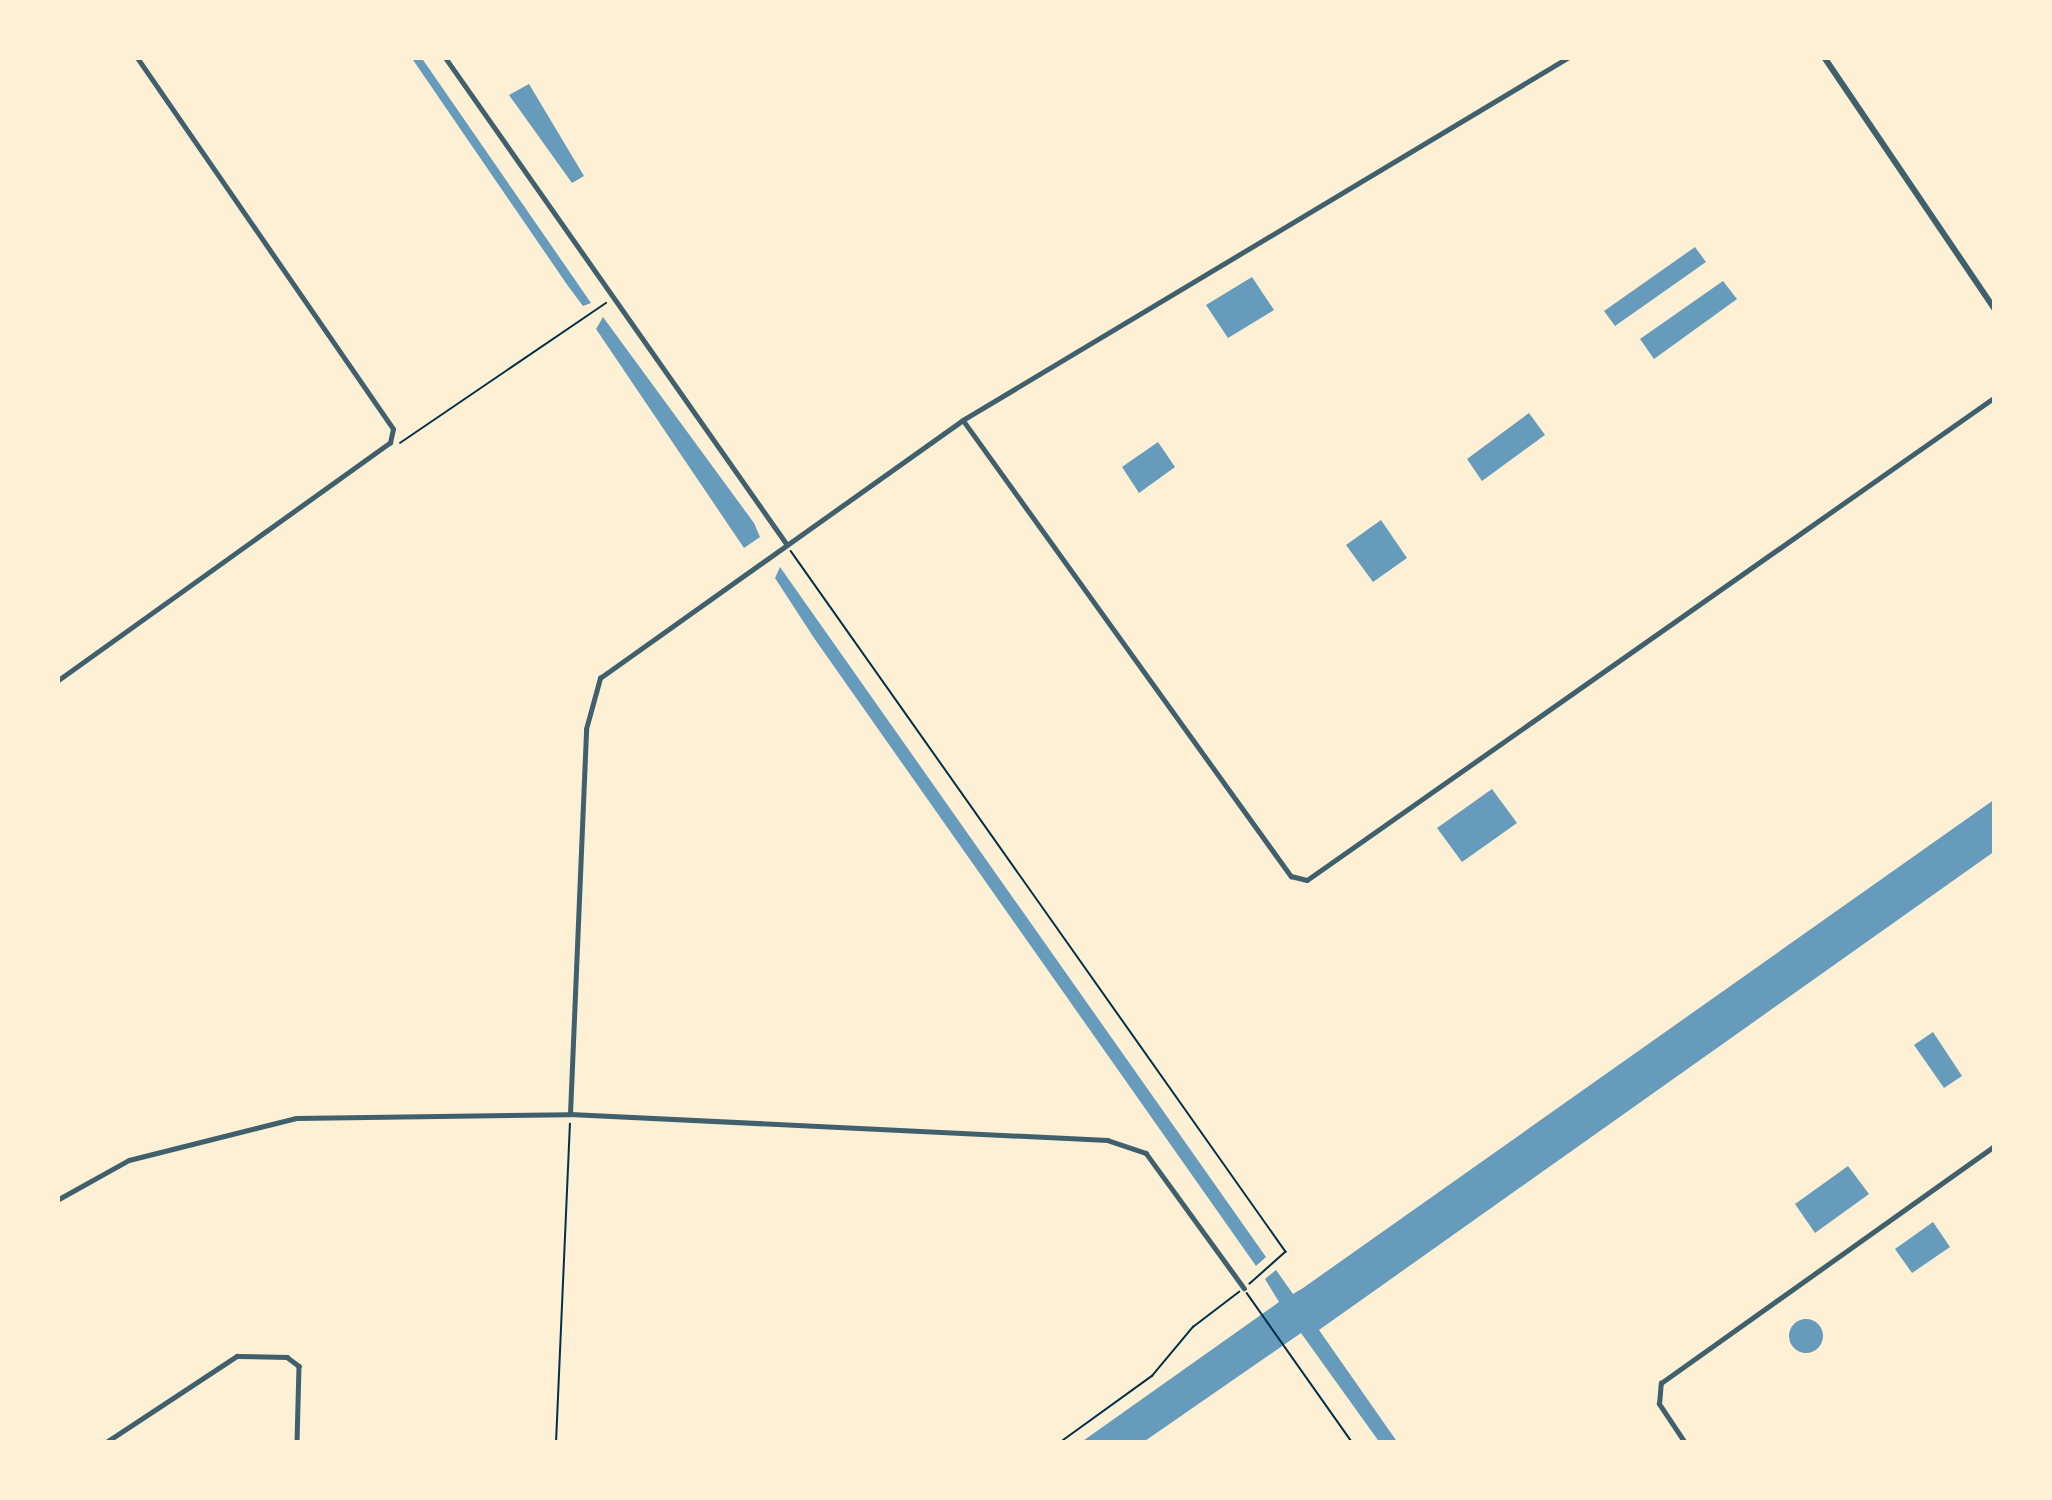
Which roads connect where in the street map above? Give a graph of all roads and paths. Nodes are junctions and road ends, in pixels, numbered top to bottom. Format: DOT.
graph roads {
  1 [pos="136,57"];
  2 [pos="445,57"];
  3 [pos="1568,57"];
  4 [pos="1824,57"];
  5 [pos="614,297"];
  6 [pos="1995,310"];
  7 [pos="1995,397"];
  8 [pos="964,420"];
  9 [pos="390,443"];
  10 [pos="786,543"];
  11 [pos="58,679"];
  12 [pos="570,1114"];
  13 [pos="1995,1146"];
  14 [pos="57,1201"];
  15 [pos="1245,1290"];
  16 [pos="105,1443"];
  17 [pos="297,1443"];
  18 [pos="556,1443"];
  19 [pos="1060,1443"];
  20 [pos="1353,1443"];
  21 [pos="1685,1443"];
  1 -- 9 [label="street"];
  2 -- 5 [label="street"];
  3 -- 8 [label="street"];
  4 -- 6 [label="street"];
  5 -- 9 [label="path"];
  5 -- 10 [label="street"];
  7 -- 8 [label="street"];
  8 -- 10 [label="street"];
  9 -- 11 [label="street"];
  10 -- 12 [label="street"];
  10 -- 15 [label="path"];
  12 -- 14 [label="street"];
  12 -- 15 [label="street"];
  12 -- 18 [label="path"];
  13 -- 21 [label="street"];
  15 -- 19 [label="path"];
  15 -- 20 [label="path"];
  16 -- 17 [label="street"];
}
